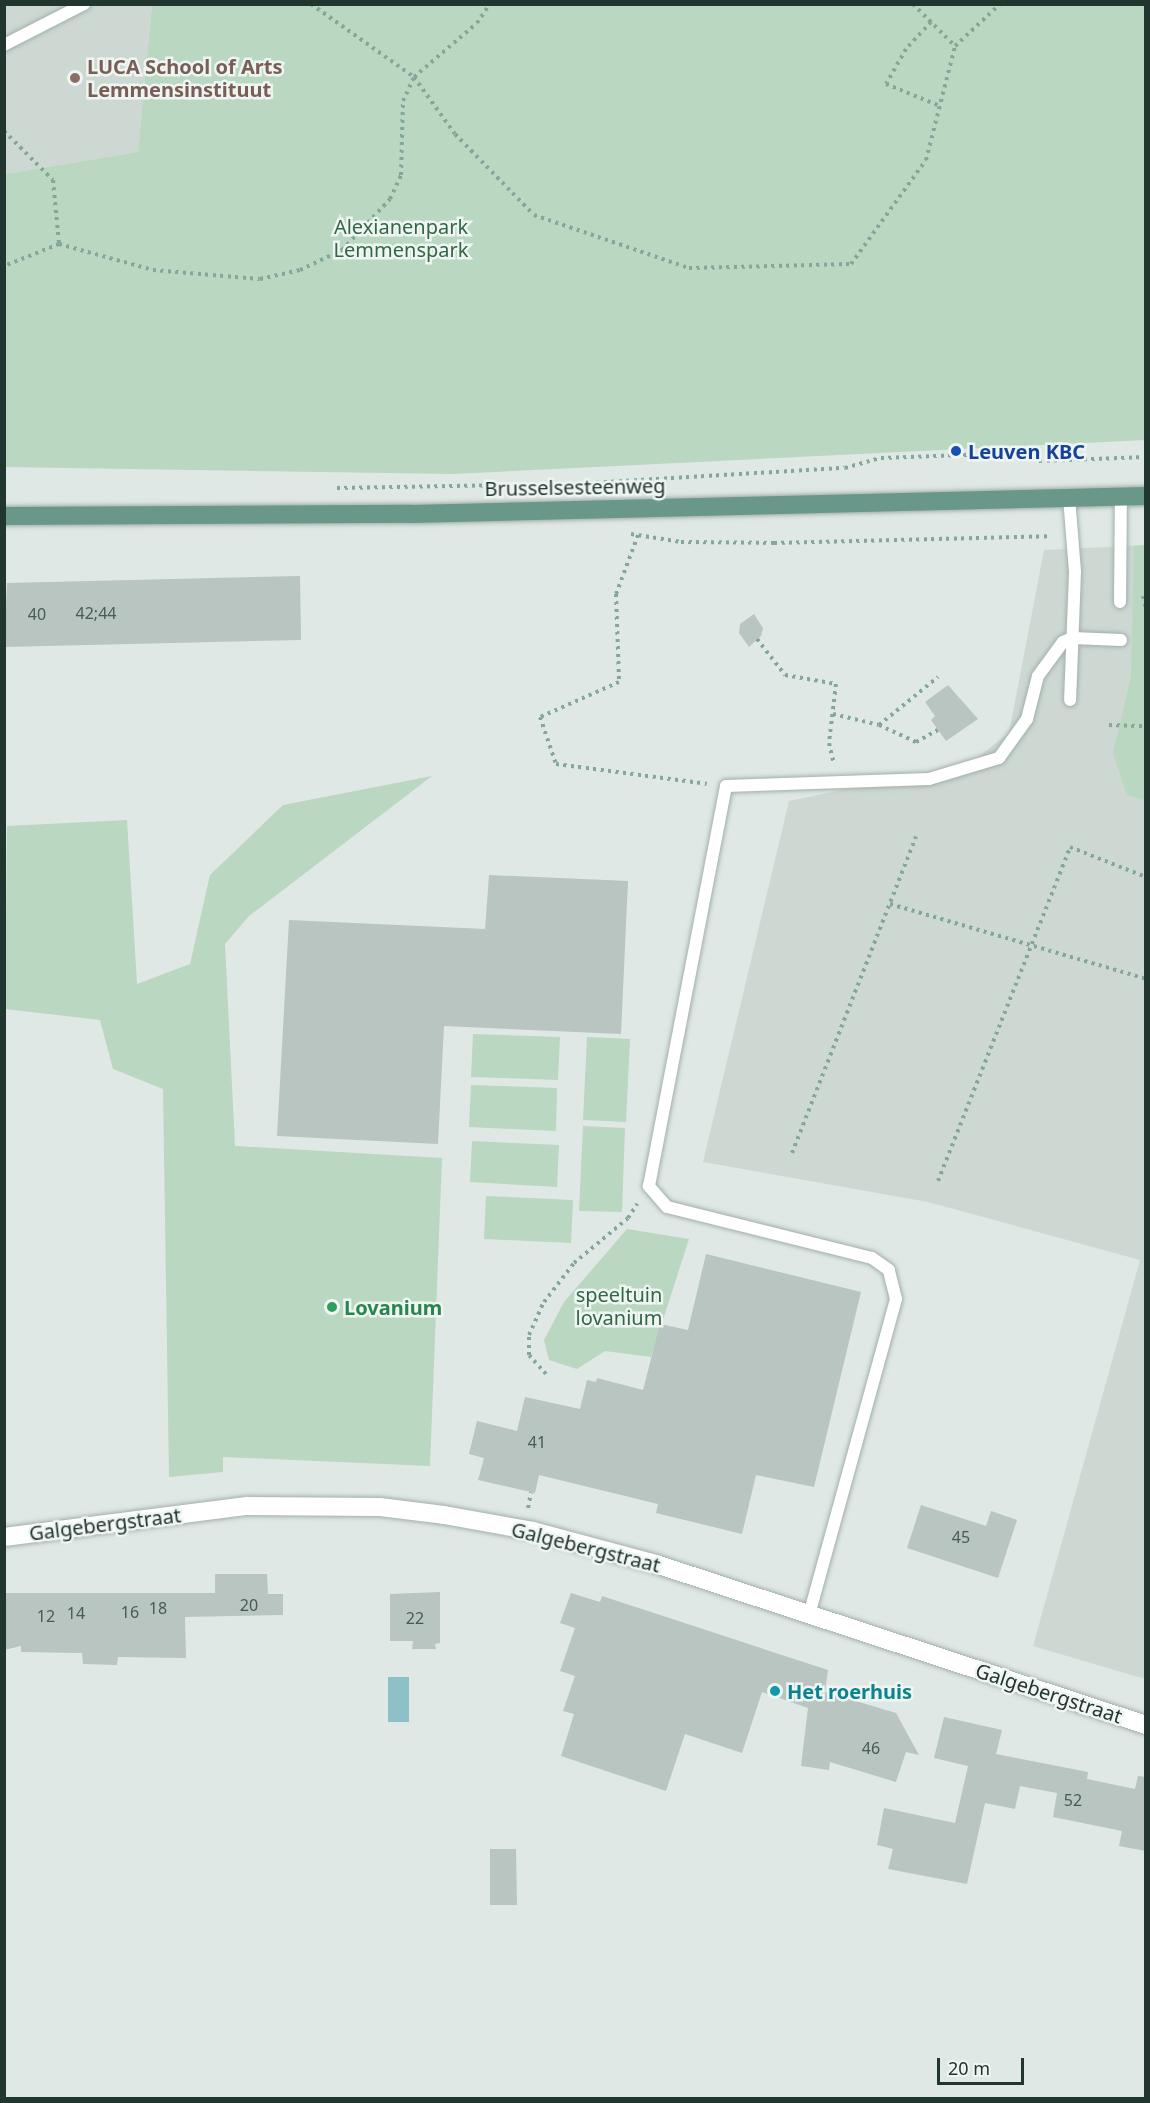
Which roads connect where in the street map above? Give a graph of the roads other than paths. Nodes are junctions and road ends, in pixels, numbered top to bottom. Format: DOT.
graph roads {
  1 [pos="84,4"];
  2 [pos="4,45"];
  3 [pos="1146,496"];
  4 [pos="1069,497"];
  5 [pos="1120,497"];
  6 [pos="4,516"];
  7 [pos="1120,602"];
  8 [pos="1072,639"];
  9 [pos="1120,640"];
  10 [pos="1070,700"];
  11 [pos="4,1537"];
  12 [pos="809,1614"];
  13 [pos="1146,1725"];
  1 -- 2 [label="lane"];
  3 -- 5 [label="main road, Brusselsesteenweg"];
  4 -- 5 [label="main road, Brusselsesteenweg"];
  4 -- 6 [label="main road, Brusselsesteenweg"];
  4 -- 8 [label="lane"];
  5 -- 7 [label="lane"];
  8 -- 9 [label="lane"];
  8 -- 10 [label="lane"];
  8 -- 12 [label="lane"];
  11 -- 12 [label="street, Galgebergstraat"];
  12 -- 13 [label="street, Galgebergstraat"];
}
